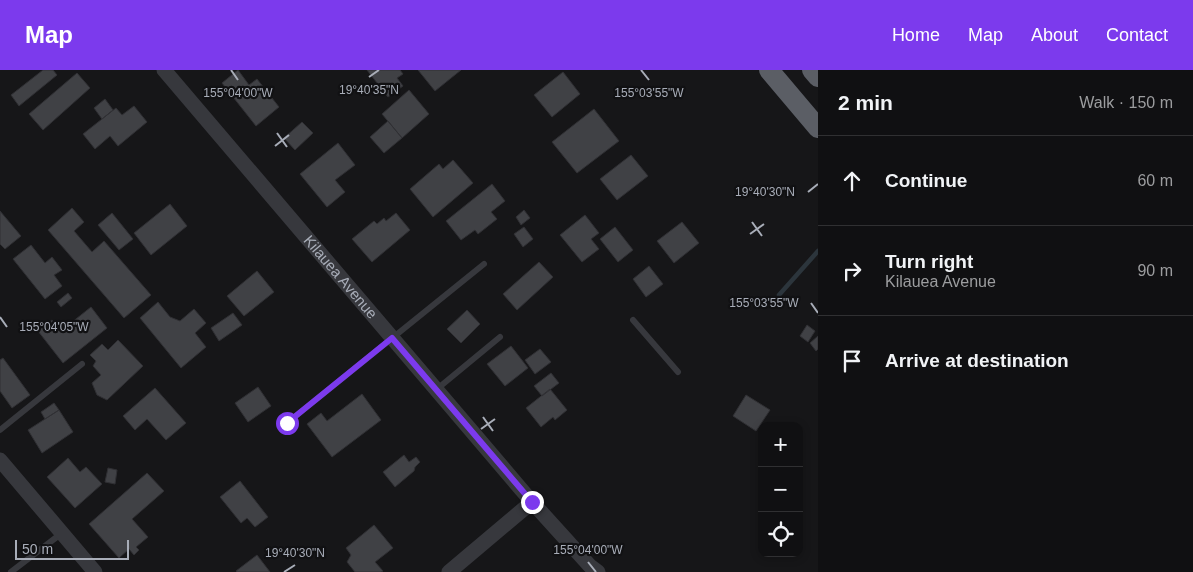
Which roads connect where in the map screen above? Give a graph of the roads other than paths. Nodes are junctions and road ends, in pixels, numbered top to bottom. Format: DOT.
graph roads {
  1 [pos="164,70"];
  2 [pos="769,70"];
  3 [pos="812,70"];
  4 [pos="818,77"];
  5 [pos="818,128"];
  6 [pos="484,264"];
  7 [pos="633,320"];
  8 [pos="392,338"];
  9 [pos="500,338"];
  10 [pos="82,364"];
  11 [pos="678,372"];
  12 [pos="436,390"];
  13 [pos="287,423"];
  14 [pos="0,430"];
  15 [pos="0,460"];
  16 [pos="532,502"];
  17 [pos="62,533"];
  18 [pos="11,572"];
  19 [pos="95,572"];
  20 [pos="448,572"];
  21 [pos="598,572"];
  1 -- 8 [label="street, Kilauea Avenue"];
  2 -- 5 [label="highway"];
  3 -- 4 [label="highway"];
  6 -- 8 [label="lane"];
  7 -- 11 [label="lane"];
  8 -- 12 [label="street, Kilauea Avenue"];
  8 -- 13 [label="lane"];
  9 -- 12 [label="lane"];
  10 -- 14 [label="lane"];
  12 -- 16 [label="street, Kilauea Avenue"];
  15 -- 17 [label="street"];
  16 -- 20 [label="street"];
  16 -- 21 [label="street, Kilauea Avenue"];
  17 -- 18 [label="lane"];
  17 -- 19 [label="street"];
}
